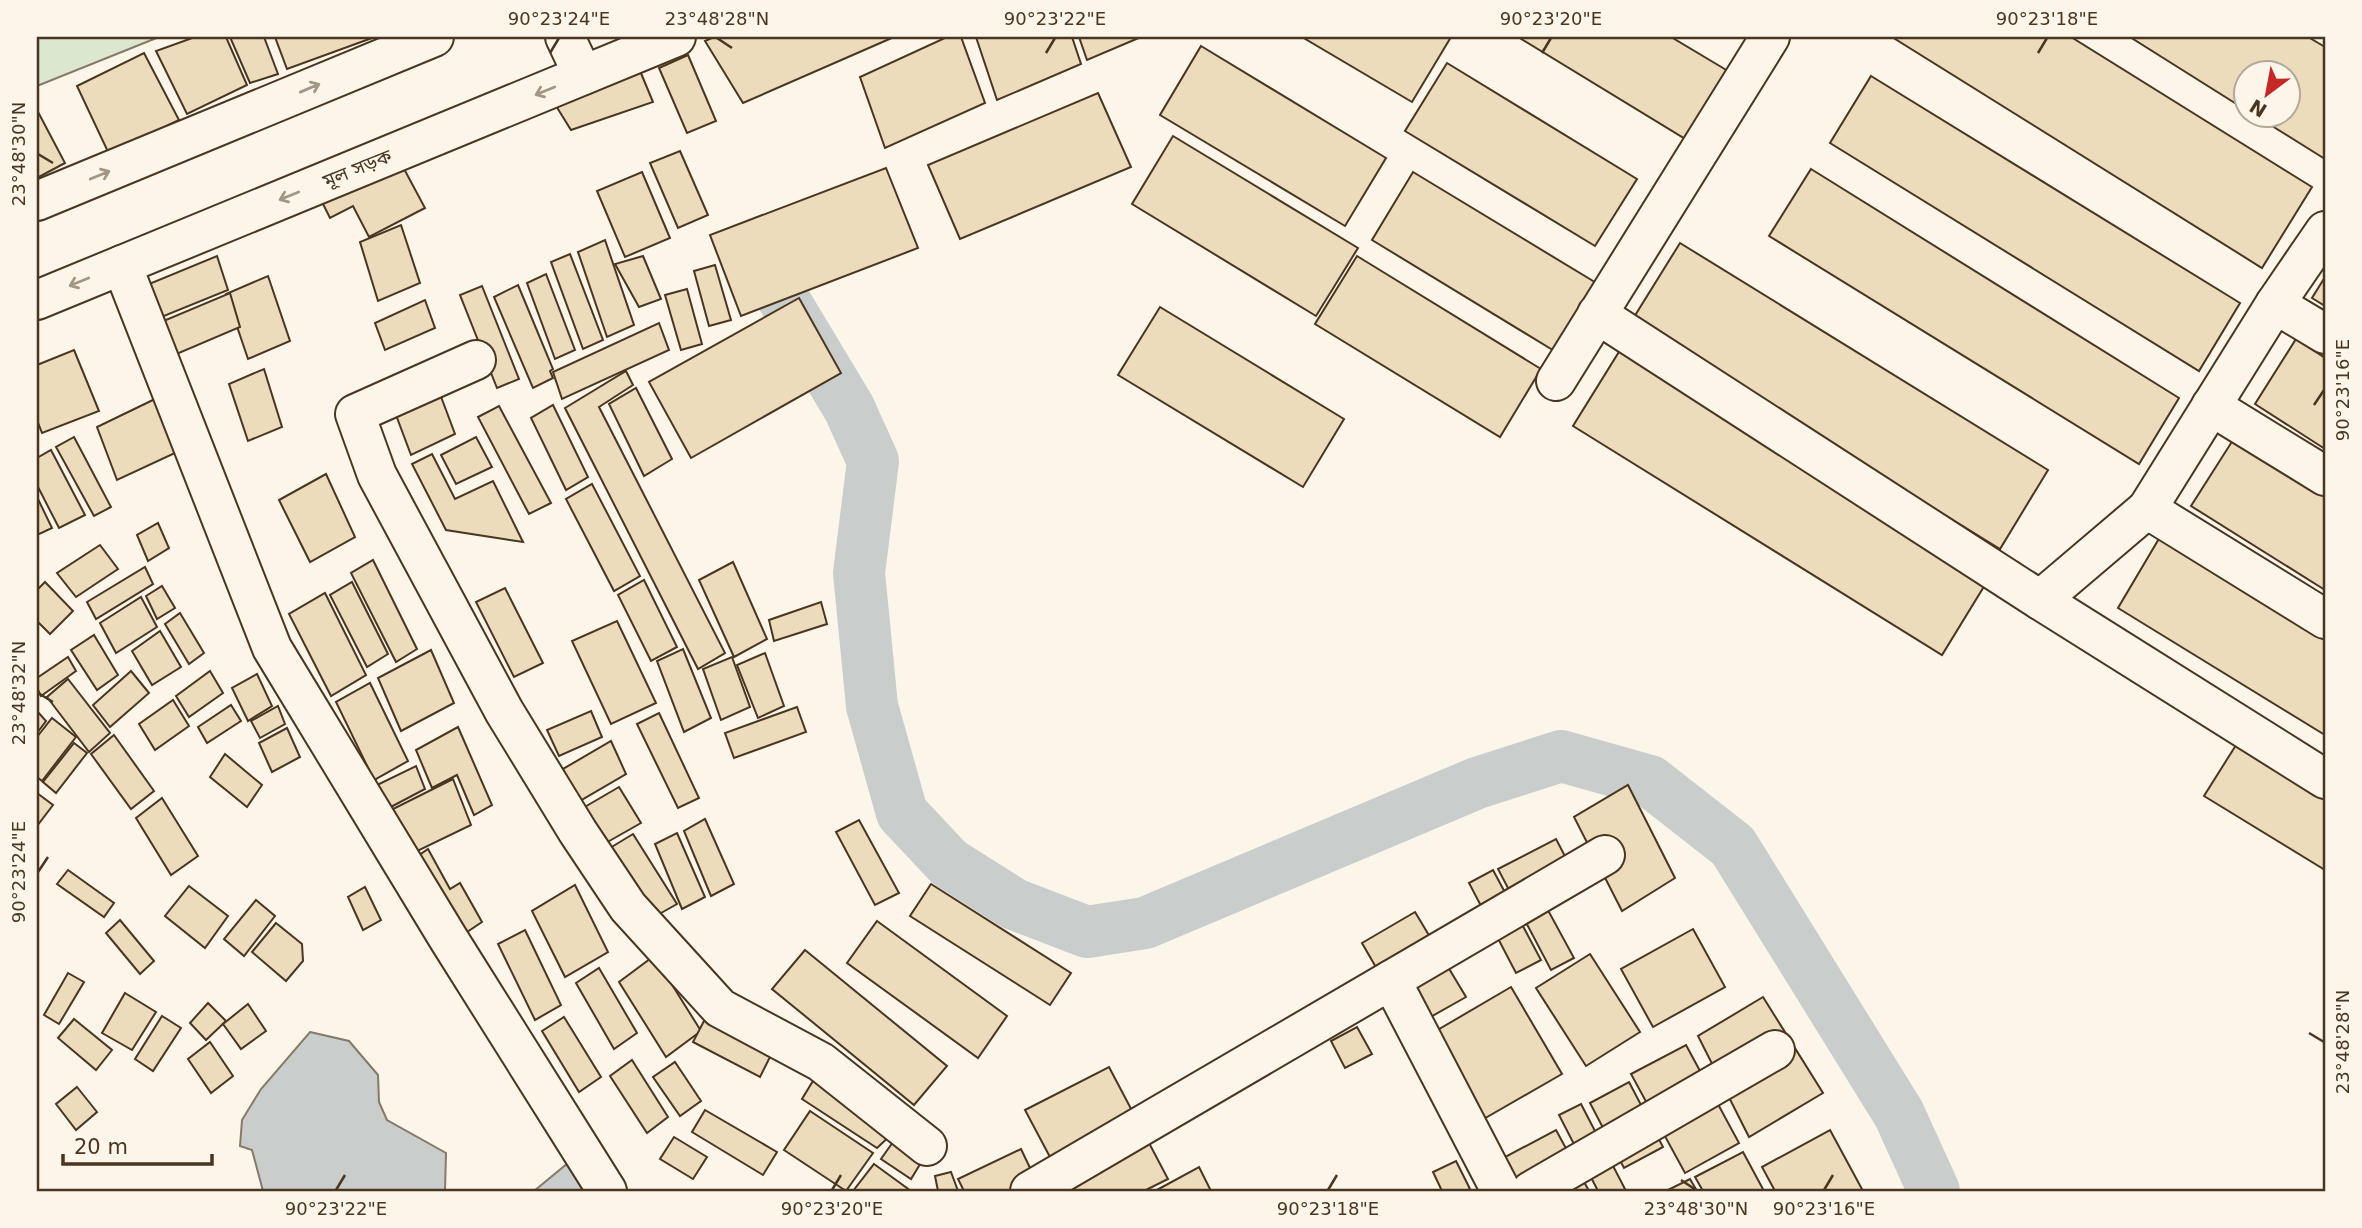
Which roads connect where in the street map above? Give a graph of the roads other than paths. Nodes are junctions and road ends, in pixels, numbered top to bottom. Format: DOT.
graph roads {
  1 [pos="434,37"];
  2 [pos="565,37"];
  3 [pos="676,37"];
  4 [pos="1770,37"];
  5 [pos="583,75"];
  6 [pos="37,201"];
  7 [pos="2325,231"];
  8 [pos="122,265"];
  9 [pos="37,300"];
  10 [pos="2275,304"];
  11 [pos="1597,314"];
  12 [pos="2325,334"];
  13 [pos="476,360"];
  14 [pos="1556,381"];
  15 [pos="2210,406"];
  16 [pos="2325,476"];
  17 [pos="2147,509"];
  18 [pos="2040,600"];
  19 [pos="2325,619"];
  20 [pos="2325,779"];
  21 [pos="1605,855"];
  22 [pos="1391,980"];
  23 [pos="1775,1050"];
  24 [pos="927,1146"];
  25 [pos="607,1191"];
  26 [pos="1030,1191"];
  27 [pos="1501,1191"];
  28 [pos="1531,1191"];
  6 -- 1 [label="street, one-way"];
  2 -- 5 [label="street"];
  3 -- 5 [label="street, মূল সড়ক"];
  4 -- 11 [label="street"];
  5 -- 8 [label="street, মূল সড়ক, one-way"];
  7 -- 10 [label="street"];
  8 -- 9 [label="street, মূল সড়ক, one-way"];
  8 -- 25 [label="street"];
  10 -- 12 [label="street"];
  10 -- 15 [label="street"];
  11 -- 14 [label="street"];
  11 -- 18 [label="street"];
  13 -- 24 [label="street"];
  15 -- 16 [label="street"];
  15 -- 17 [label="street"];
  17 -- 18 [label="street"];
  17 -- 19 [label="street"];
  18 -- 20 [label="street"];
  21 -- 22 [label="street"];
  22 -- 26 [label="street"];
  22 -- 27 [label="street"];
  23 -- 28 [label="street"];
}
